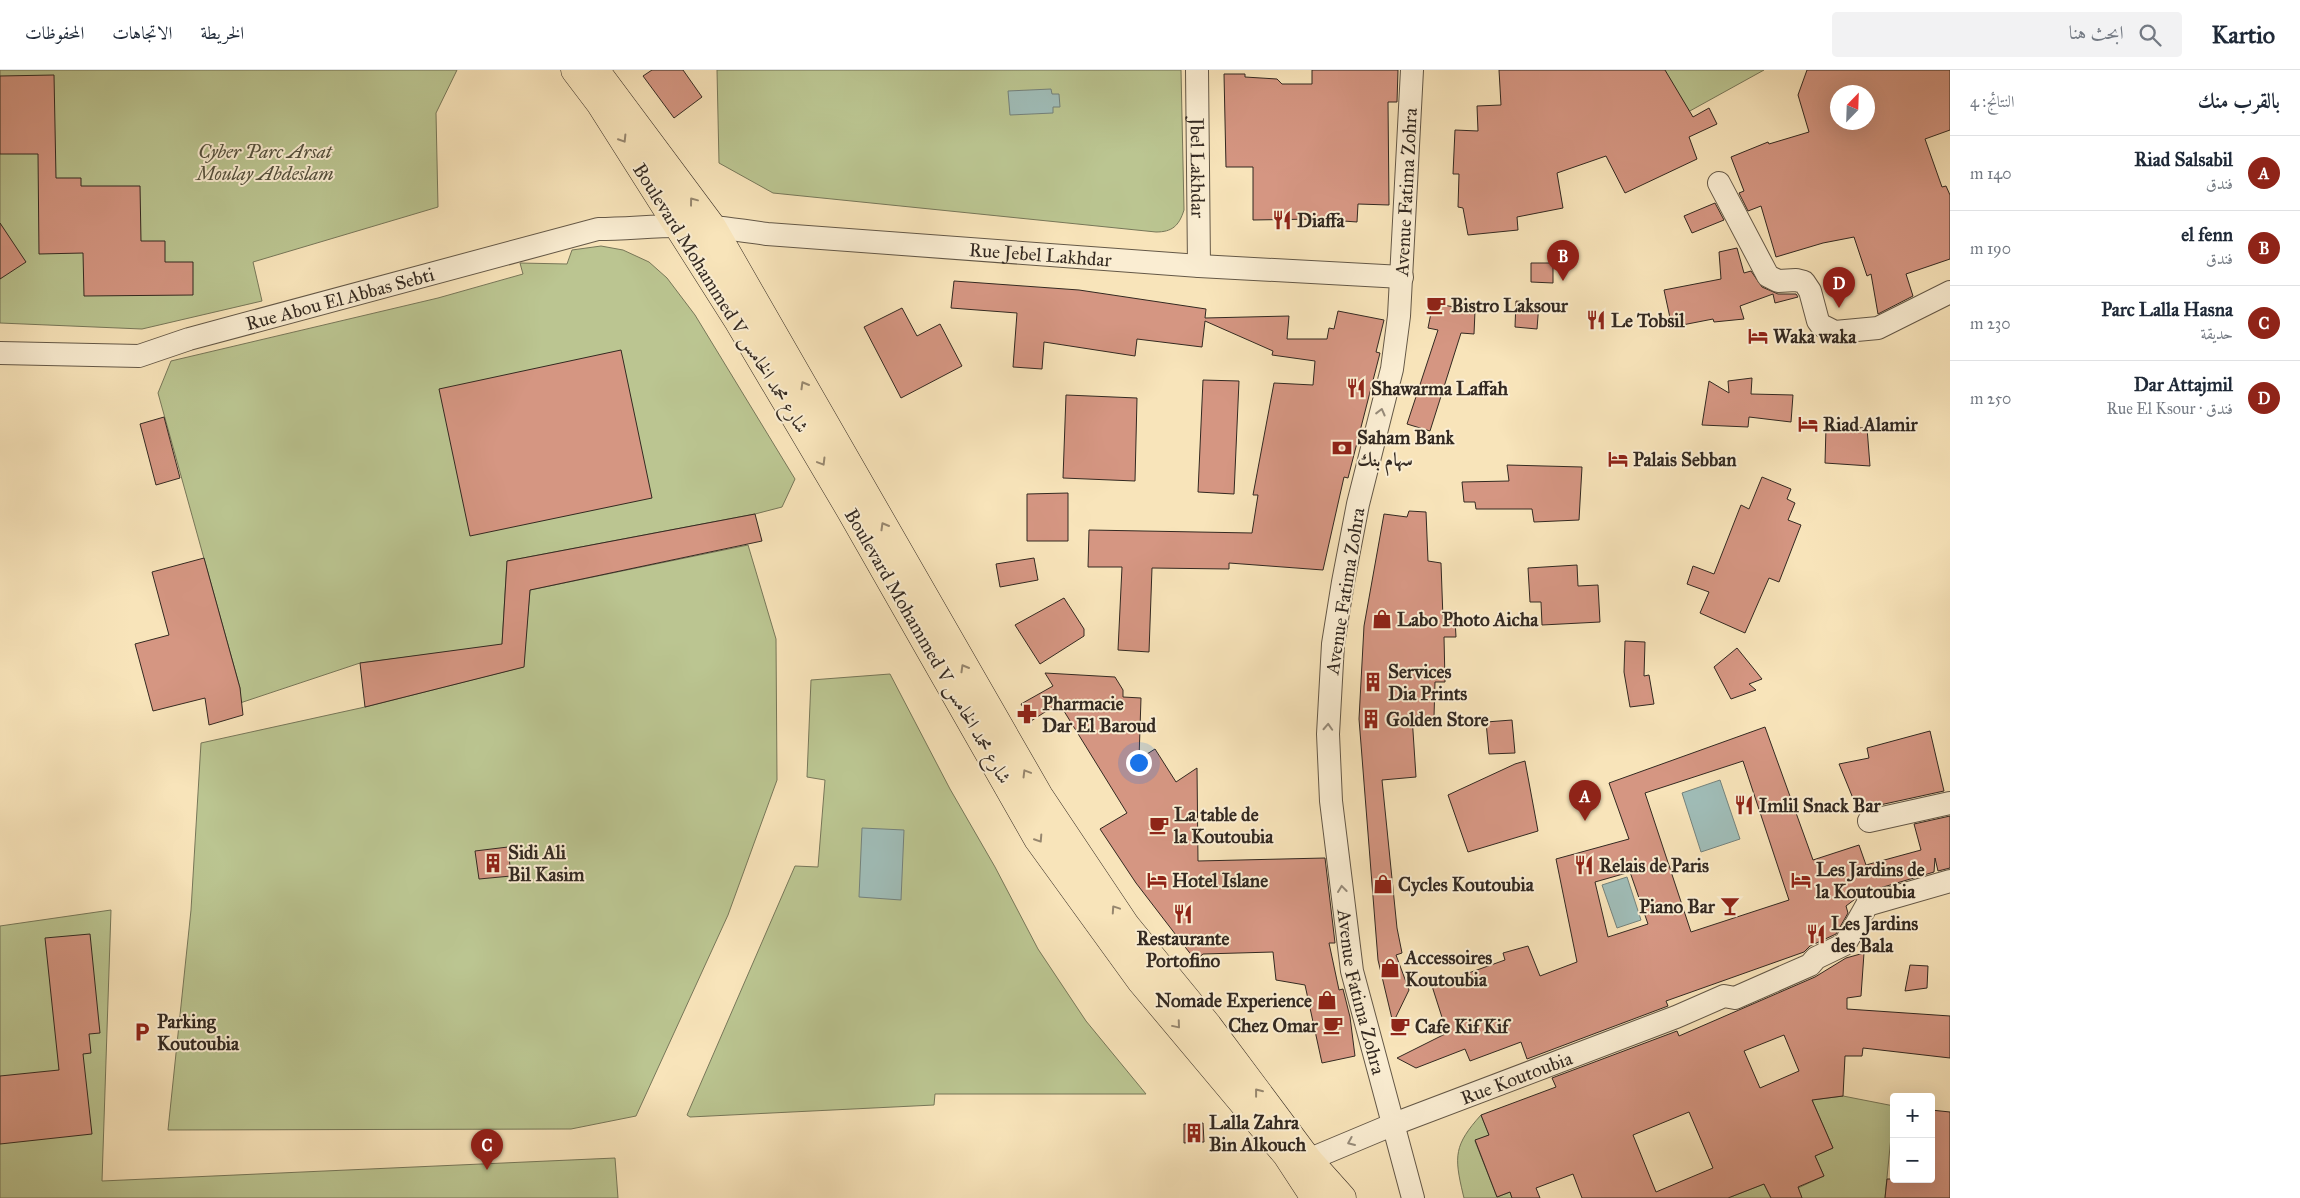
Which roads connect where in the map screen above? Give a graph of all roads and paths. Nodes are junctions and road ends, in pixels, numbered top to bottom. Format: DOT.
graph roads {
  1 [pos="575,70"];
  2 [pos="595,70"];
  3 [pos="1197,70"];
  4 [pos="1412,70"];
  5 [pos="1719,183"];
  6 [pos="678,226"];
  7 [pos="712,227"];
  8 [pos="1199,266"];
  9 [pos="1402,277"];
  10 [pos="1950,292"];
  11 [pos="0,353"];
  12 [pos="1950,803"];
  13 [pos="1869,821"];
  14 [pos="1950,881"];
  15 [pos="1394,1124"];
  16 [pos="1308,1160"];
  17 [pos="1314,1198"];
  18 [pos="1342,1198"];
  19 [pos="1413,1198"];
  1 -- 6 [label="main road, Boulevard Mohammed V شارع محمد الخامس, one-way"];
  7 -- 2 [label="main road, Boulevard Mohammed V شارع محمد الخامس, one-way"];
  3 -- 8 [label="street, Jbel Lakhdar"];
  4 -- 9 [label="street, Avenue Fatima Zohra"];
  5 -- 10 [label="street"];
  6 -- 7 [label="street, Rue Jebel Lakhdar"];
  6 -- 11 [label="street, Rue Abou El Abbas Sebti"];
  6 -- 17 [label="main road, Boulevard Mohammed V شارع محمد الخامس, one-way"];
  7 -- 8 [label="street, Rue Jebel Lakhdar"];
  16 -- 7 [label="main road, Boulevard Mohammed V شارع محمد الخامس, one-way"];
  8 -- 9 [label="street, Rue Jebel Lakhdar"];
  15 -- 9 [label="street, Avenue Fatima Zohra, one-way"];
  12 -- 13 [label="street"];
  14 -- 15 [label="street, Rue Koutoubia"];
  15 -- 16 [label="street, Rue Koutoubia, one-way"];
  15 -- 19 [label="street, Avenue Fatima Zohra"];
  16 -- 18 [label="main road, Boulevard Mohammed V شارع محمد الخامس"];
}
